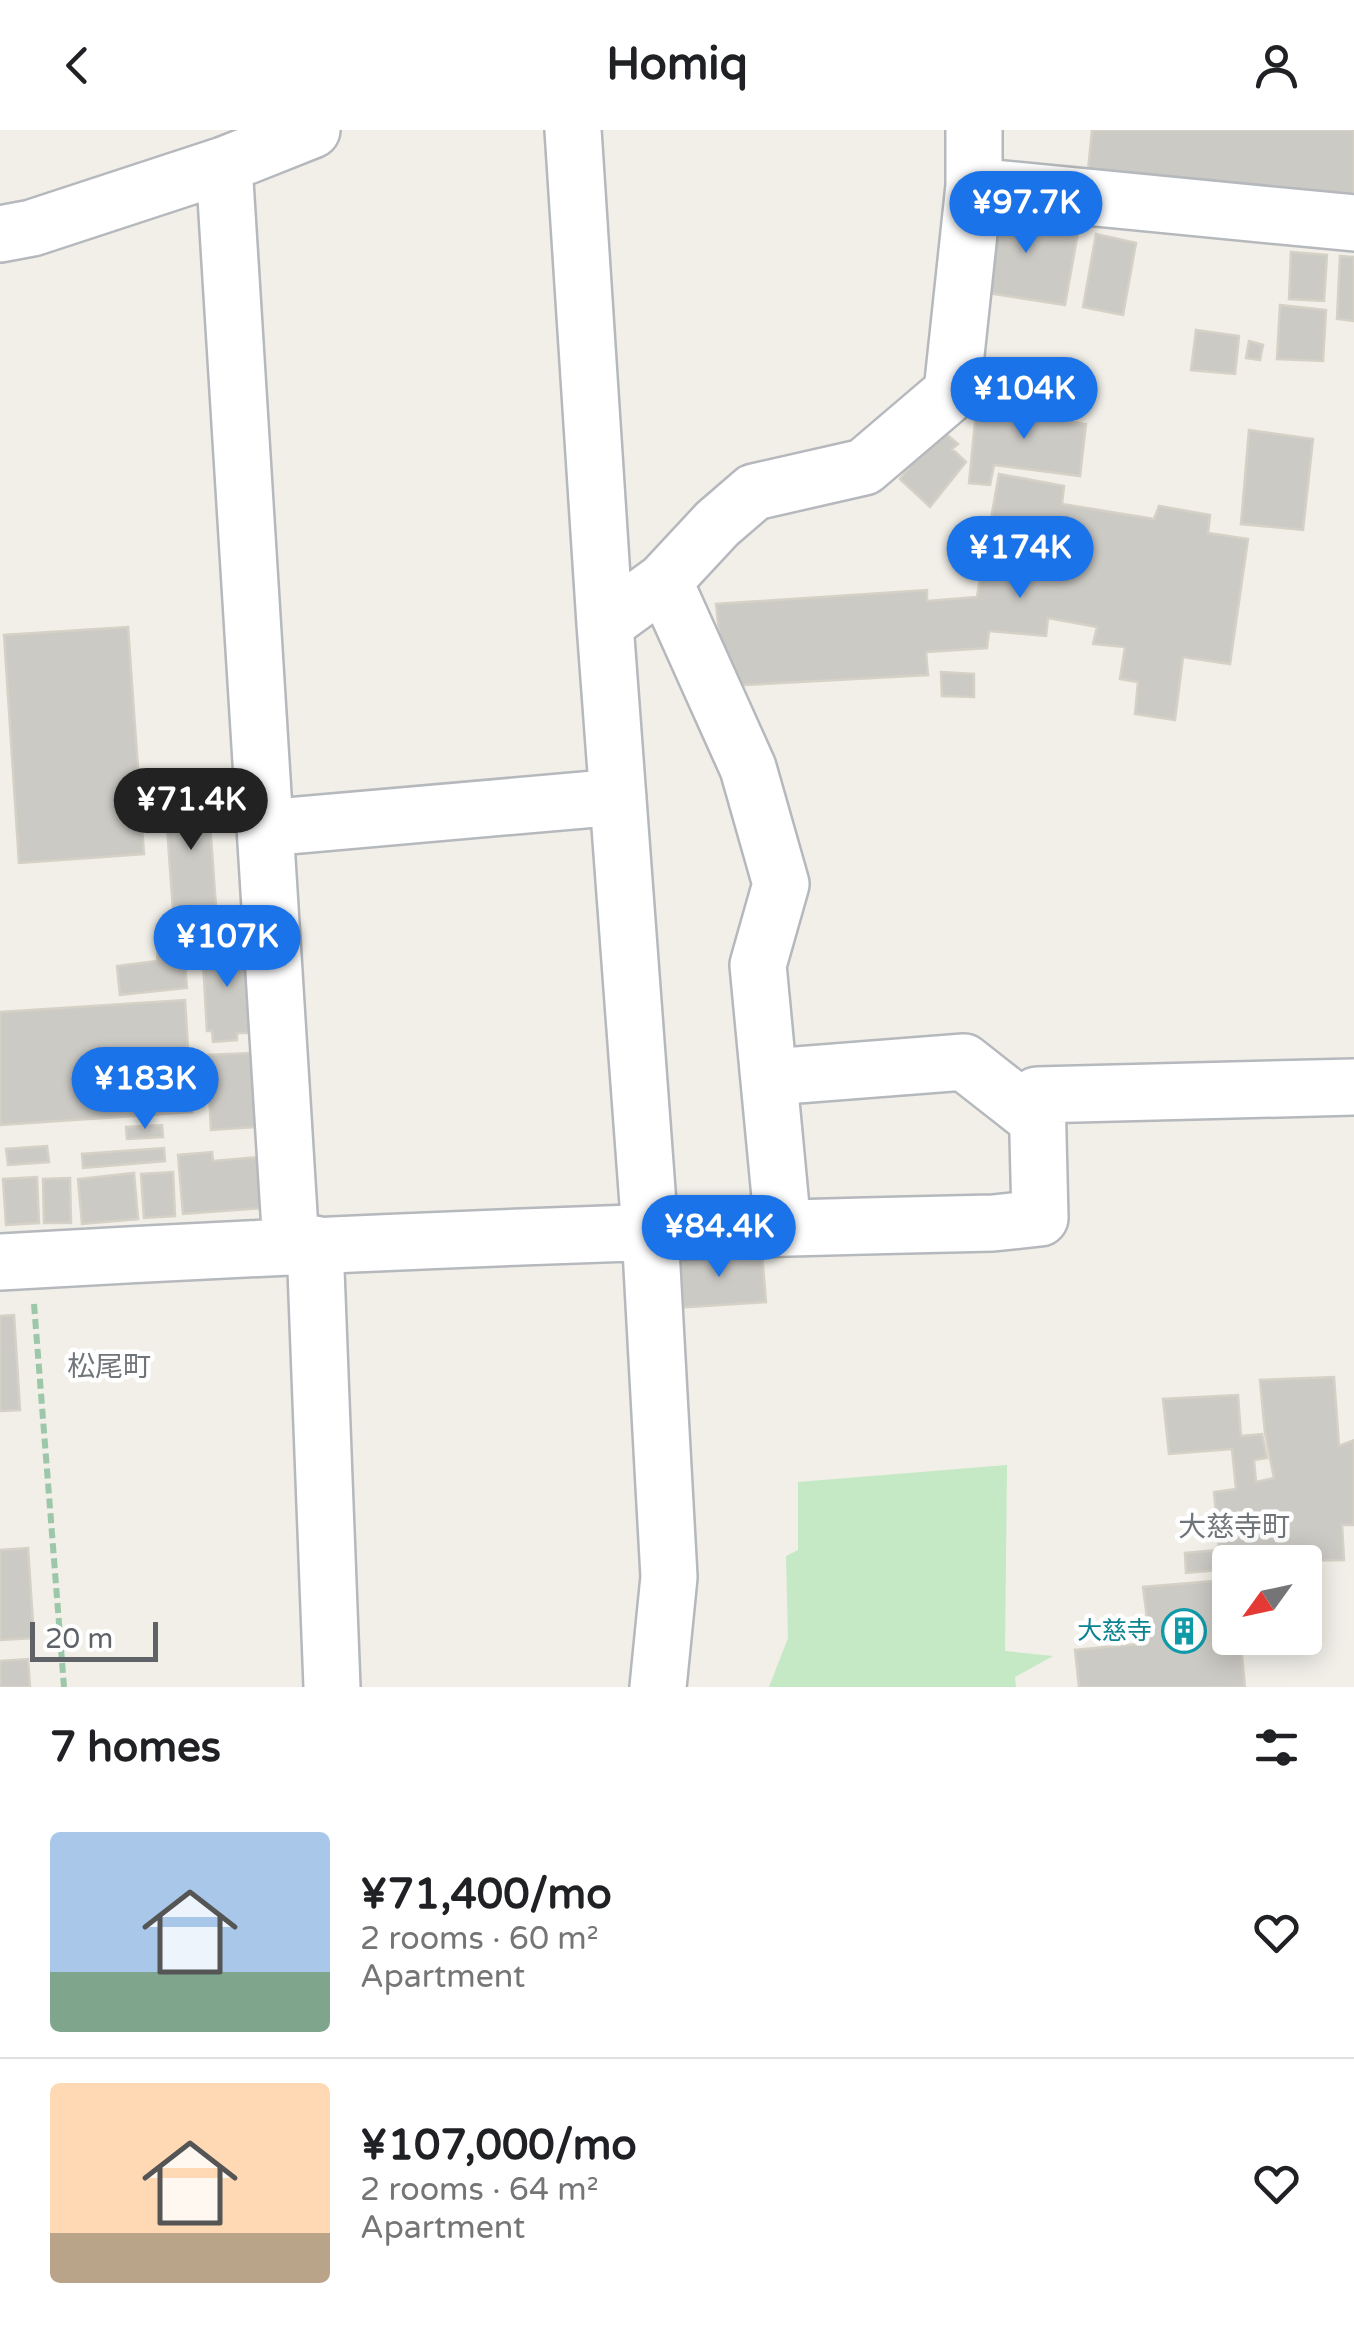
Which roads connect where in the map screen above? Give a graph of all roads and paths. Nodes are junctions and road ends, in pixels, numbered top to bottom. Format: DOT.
graph roads {
  1 [pos="312,130"];
  2 [pos="573,130"];
  3 [pos="974,130"];
  4 [pos="224,165"];
  5 [pos="974,186"];
  6 [pos="1354,223"];
  7 [pos="0,234"];
  8 [pos="664,580"];
  9 [pos="605,624"];
  10 [pos="618,796"];
  11 [pos="264,828"];
  12 [pos="798,1074"];
  13 [pos="1354,1087"];
  14 [pos="1038,1120"];
  15 [pos="783,1228"];
  16 [pos="650,1231"];
  17 [pos="303,1245"];
  18 [pos="16,1261"];
  19 [pos="64,1687"];
  20 [pos="332,1687"];
  21 [pos="658,1687"];
  1 -- 4 [label="street"];
  2 -- 9 [label="street"];
  3 -- 5 [label="street"];
  4 -- 7 [label="street"];
  4 -- 11 [label="street"];
  5 -- 6 [label="street"];
  5 -- 8 [label="street"];
  8 -- 9 [label="street"];
  8 -- 15 [label="street"];
  9 -- 10 [label="street"];
  10 -- 11 [label="street"];
  10 -- 16 [label="street"];
  11 -- 17 [label="street"];
  12 -- 14 [label="street"];
  13 -- 14 [label="street"];
  14 -- 15 [label="street"];
  15 -- 16 [label="street"];
  16 -- 17 [label="street"];
  16 -- 21 [label="street"];
  17 -- 18 [label="street"];
  17 -- 20 [label="street"];
  18 -- 19 [label="path"];
}
